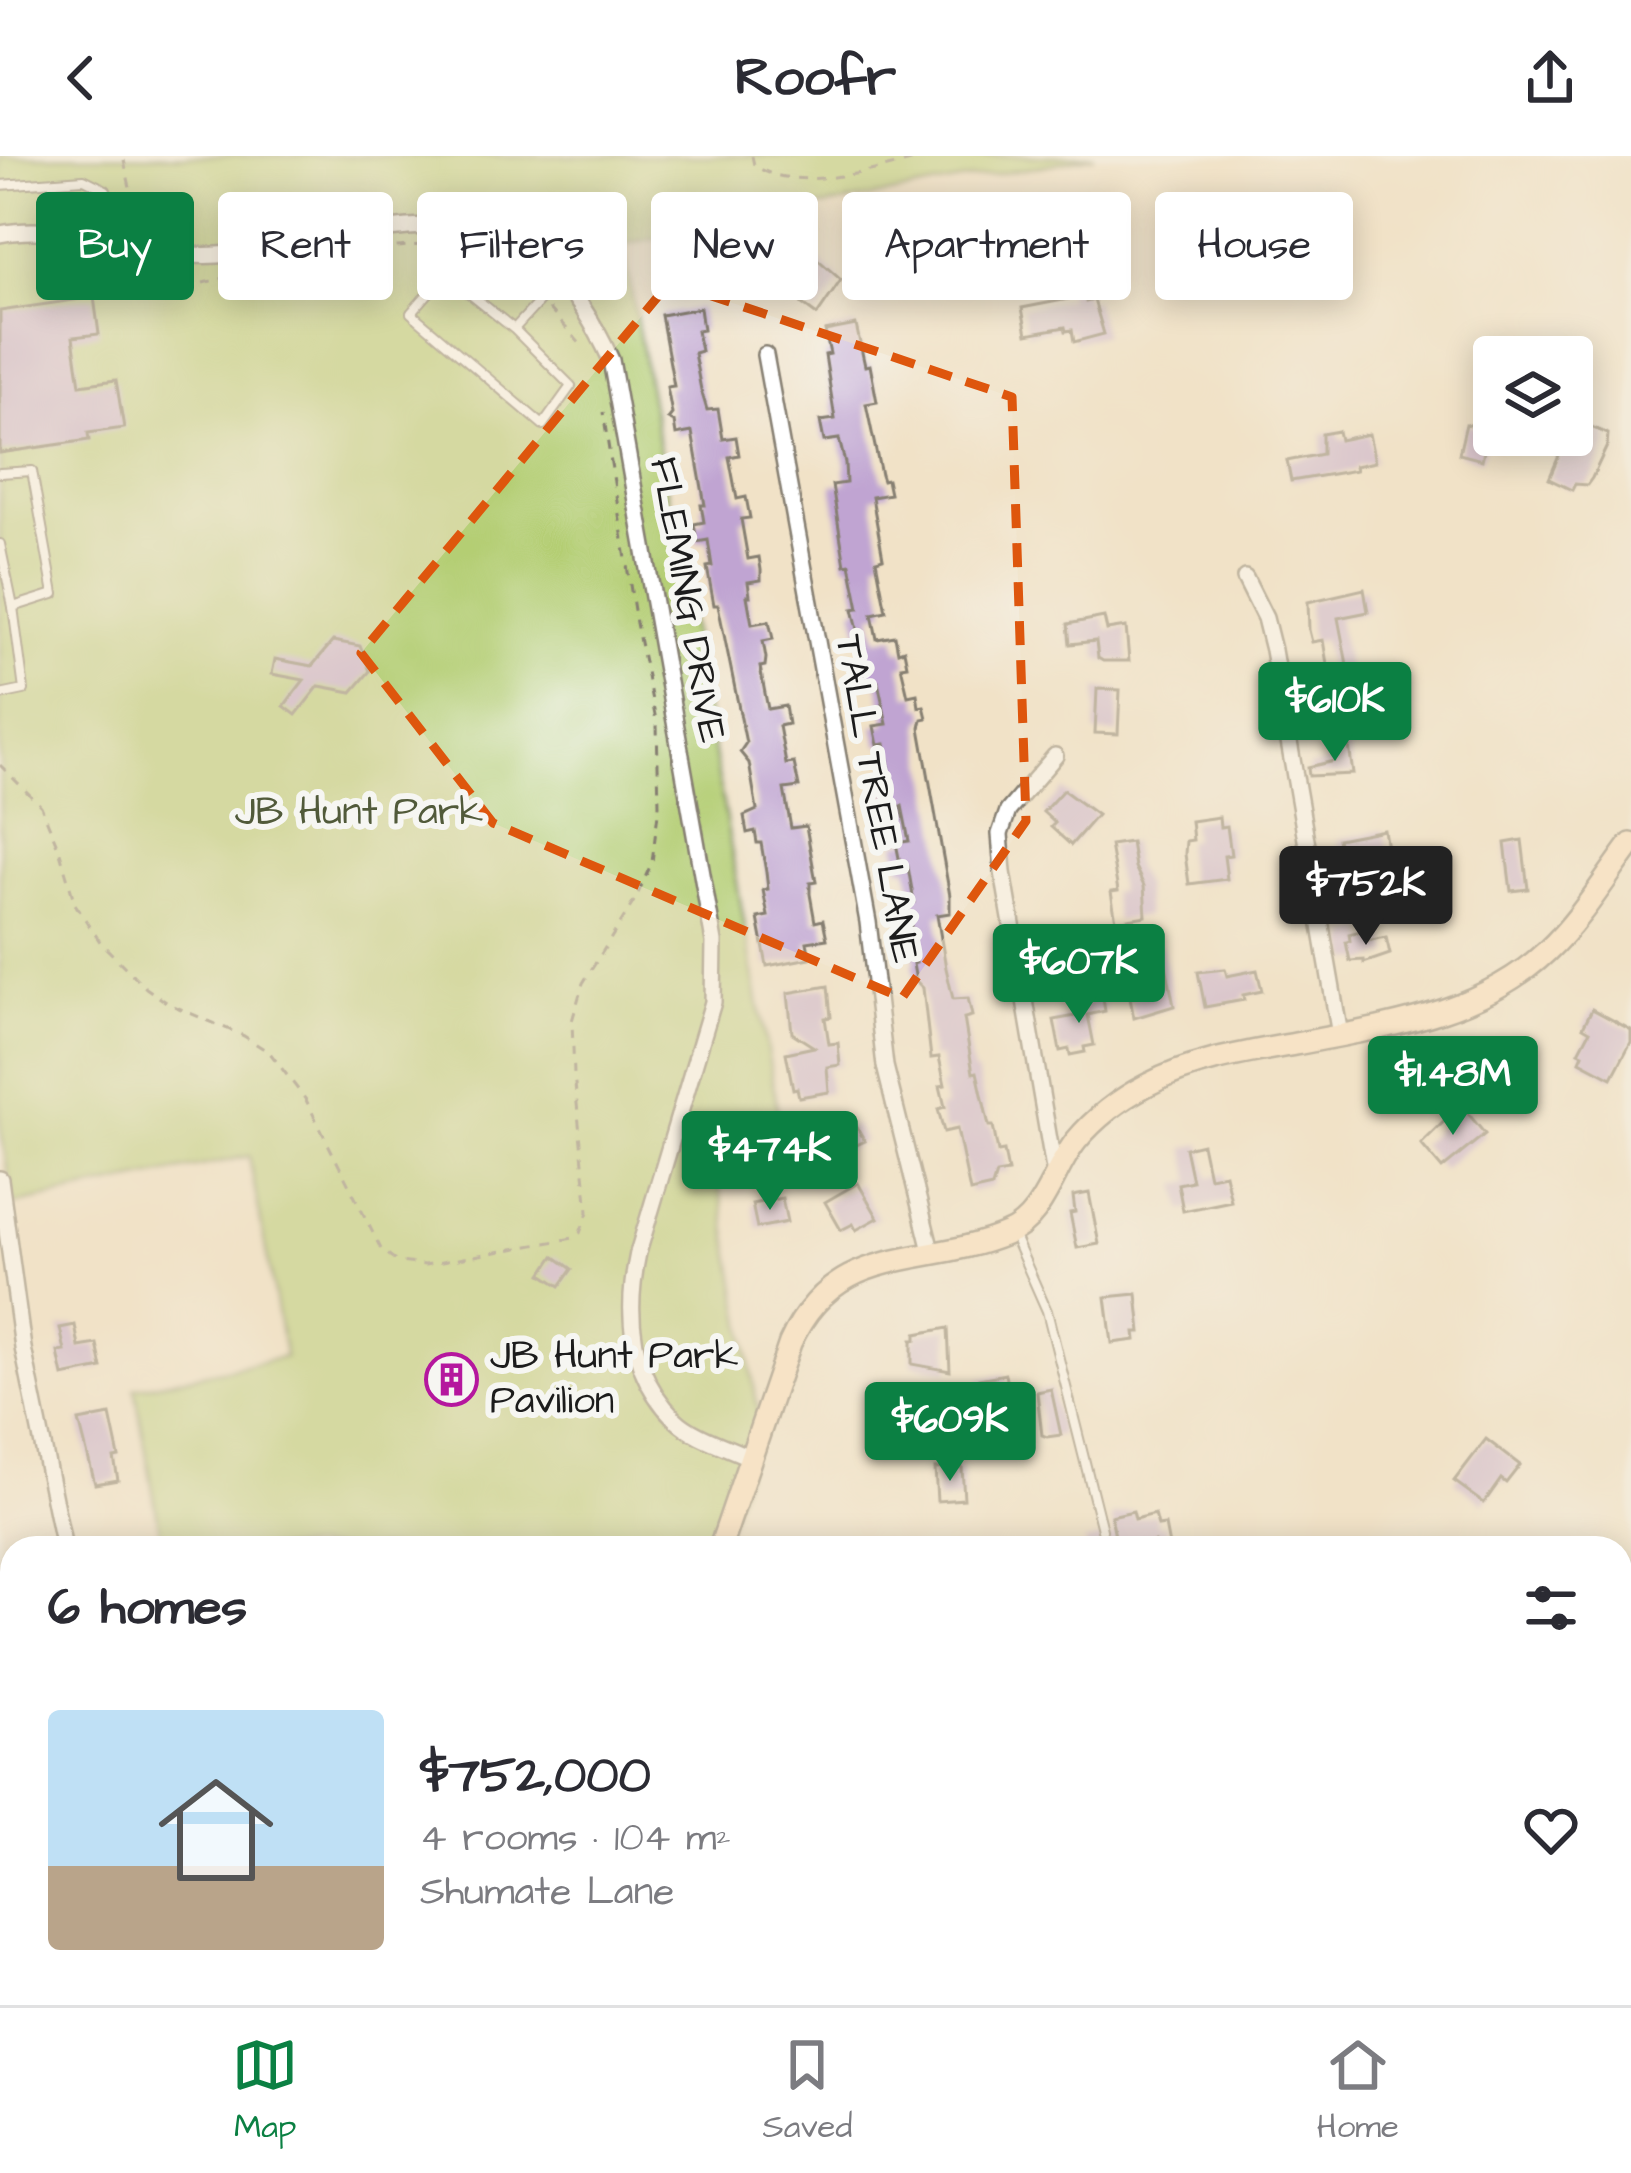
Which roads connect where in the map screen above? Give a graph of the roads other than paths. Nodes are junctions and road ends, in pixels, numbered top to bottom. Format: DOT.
graph roads {
  1 [pos="0,185"];
  2 [pos="106,192"];
  3 [pos="417,225"];
  4 [pos="36,233"];
  5 [pos="0,234"];
  6 [pos="194,254"];
  7 [pos="541,300"];
  8 [pos="577,300"];
  9 [pos="514,329"];
  10 [pos="765,355"];
  11 [pos="0,473"];
  12 [pos="0,544"];
  13 [pos="1245,578"];
  14 [pos="13,607"];
  15 [pos="0,695"];
  16 [pos="1055,756"];
  17 [pos="1631,844"];
  18 [pos="1340,1035"];
  19 [pos="1055,1174"];
  20 [pos="0,1180"];
  21 [pos="1012,1232"];
  22 [pos="932,1251"];
  23 [pos="751,1457"];
  24 [pos="1102,1530"];
  25 [pos="62,1536"];
  26 [pos="724,1536"];
  1 -- 2 [label="lane"];
  3 -- 6 [label="street, FLEMING DRIVE"];
  4 -- 5 [label="street, FLEMING DRIVE"];
  7 -- 9 [label="lane"];
  8 -- 23 [label="street, FLEMING DRIVE"];
  9 -- 9 [label="lane"];
  10 -- 22 [label="street, TALL TREE LANE"];
  11 -- 14 [label="lane"];
  12 -- 14 [label="lane"];
  13 -- 18 [label="street"];
  14 -- 15 [label="lane"];
  16 -- 19 [label="street"];
  17 -- 18 [label="street"];
  18 -- 19 [label="street"];
  19 -- 21 [label="street"];
  20 -- 25 [label="street"];
  21 -- 22 [label="street"];
  21 -- 24 [label="lane"];
  22 -- 23 [label="street"];
  23 -- 26 [label="street"];
}
